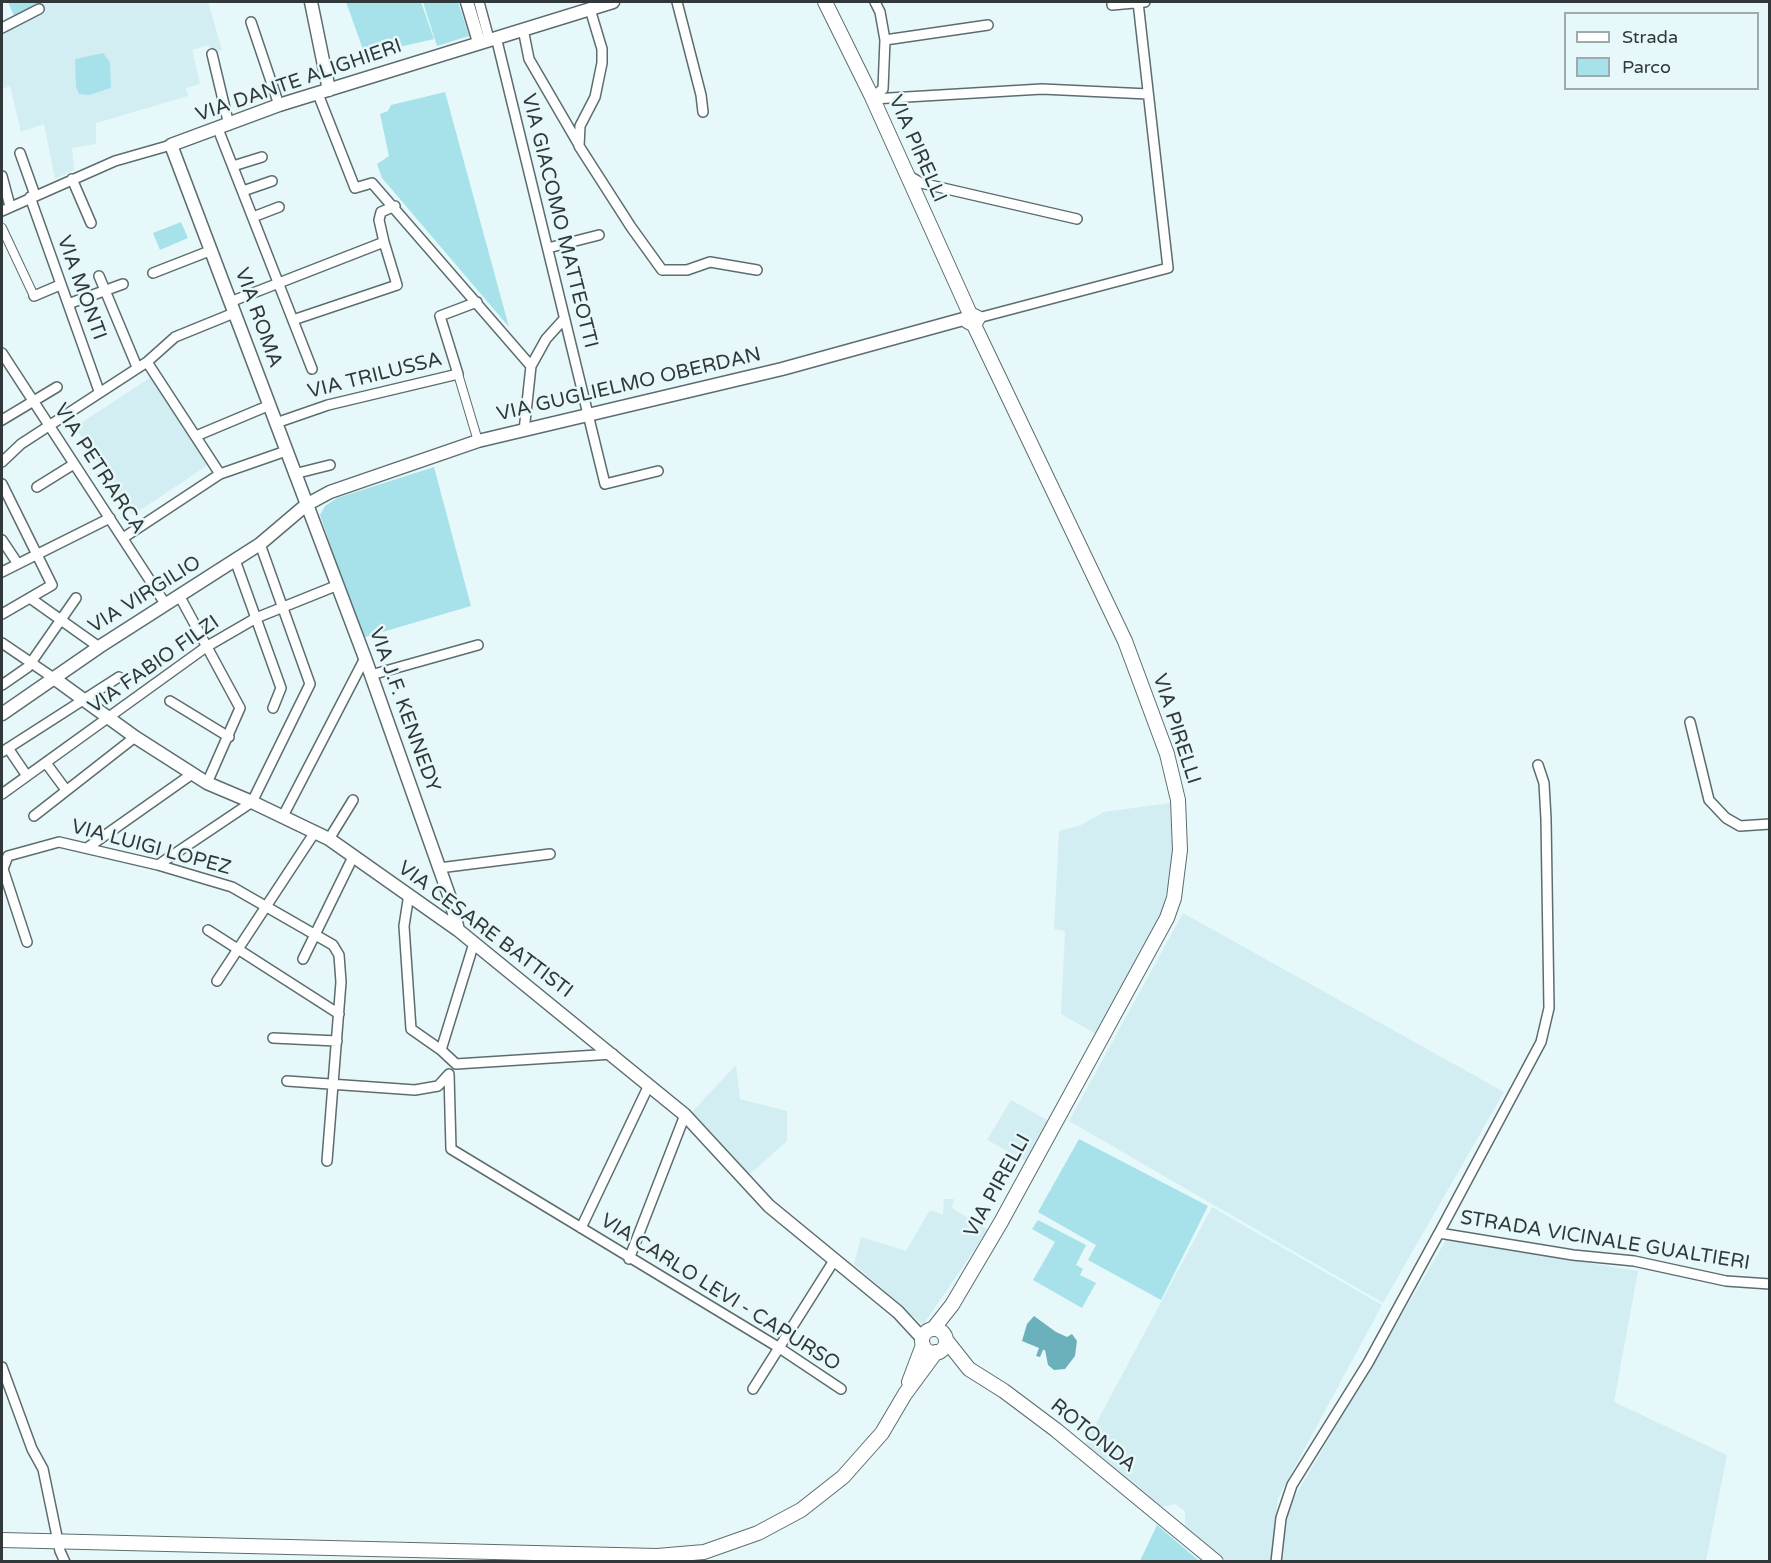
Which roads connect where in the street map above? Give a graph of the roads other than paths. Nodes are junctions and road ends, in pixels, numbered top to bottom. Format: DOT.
graph roads {
  1 [pos="311,2"];
  2 [pos="467,2"];
  3 [pos="479,2"];
  4 [pos="613,2"];
  5 [pos="677,2"];
  6 [pos="825,2"];
  7 [pos="875,2"];
  8 [pos="1112,2"];
  9 [pos="1142,2"];
  10 [pos="582,8"];
  11 [pos="39,9"];
  12 [pos="251,22"];
  13 [pos="988,25"];
  14 [pos="2,28"];
  15 [pos="523,29"];
  16 [pos="488,40"];
  17 [pos="885,40"];
  18 [pos="212,54"];
  19 [pos="324,92"];
  20 [pos="1148,94"];
  21 [pos="872,98"];
  22 [pos="279,105"];
  23 [pos="703,112"];
  24 [pos="223,127"];
  25 [pos="171,145"];
  26 [pos="579,146"];
  27 [pos="20,153"];
  28 [pos="262,157"];
  29 [pos="233,166"];
  30 [pos="2,176"];
  31 [pos="908,176"];
  32 [pos="72,179"];
  33 [pos="272,180"];
  34 [pos="243,191"];
  35 [pos="32,196"];
  36 [pos="395,206"];
  37 [pos="279,207"];
  38 [pos="6,208"];
  39 [pos="253,217"];
  40 [pos="1077,219"];
  41 [pos="91,222"];
  42 [pos="2,228"];
  43 [pos="598,235"];
  44 [pos="384,242"];
  45 [pos="548,248"];
  46 [pos="212,250"];
  47 [pos="757,270"];
  48 [pos="153,273"];
  49 [pos="99,276"];
  50 [pos="123,284"];
  51 [pos="278,284"];
  52 [pos="60,285"];
  53 [pos="105,291"];
  54 [pos="34,296"];
  55 [pos="477,302"];
  56 [pos="68,304"];
  57 [pos="232,307"];
  58 [pos="564,319"];
  59 [pos="972,319"];
  60 [pos="293,320"];
  61 [pos="2,353"];
  62 [pos="147,362"];
  63 [pos="531,366"];
  64 [pos="137,367"];
  65 [pos="312,369"];
  66 [pos="458,374"];
  67 [pos="57,387"];
  68 [pos="99,391"];
  69 [pos="34,402"];
  70 [pos="270,405"];
  71 [pos="588,414"];
  72 [pos="2,420"];
  73 [pos="276,423"];
  74 [pos="49,427"];
  75 [pos="524,431"];
  76 [pos="196,436"];
  77 [pos="478,441"];
  78 [pos="286,451"];
  79 [pos="2,462"];
  80 [pos="74,464"];
  81 [pos="330,465"];
  82 [pos="658,471"];
  83 [pos="220,474"];
  84 [pos="294,474"];
  85 [pos="2,484"];
  86 [pos="37,487"];
  87 [pos="306,505"];
  88 [pos="110,518"];
  89 [pos="123,538"];
  90 [pos="2,540"];
  91 [pos="260,544"];
  92 [pos="36,554"];
  93 [pos="235,560"];
  94 [pos="18,564"];
  95 [pos="2,572"];
  96 [pos="338,585"];
  97 [pos="180,597"];
  98 [pos="30,598"];
  99 [pos="76,598"];
  100 [pos="166,605"];
  101 [pos="282,607"];
  102 [pos="2,614"];
  103 [pos="256,618"];
  104 [pos="60,620"];
  105 [pos="2,643"];
  106 [pos="478,645"];
  107 [pos="99,647"];
  108 [pos="207,647"];
  109 [pos="10,649"];
  110 [pos="2,656"];
  111 [pos="365,658"];
  112 [pos="30,662"];
  113 [pos="371,675"];
  114 [pos="119,676"];
  115 [pos="56,679"];
  116 [pos="2,685"];
  117 [pos="81,699"];
  118 [pos="170,701"];
  119 [pos="273,708"];
  120 [pos="2,714"];
  121 [pos="110,718"];
  122 [pos="1690,722"];
  123 [pos="135,737"];
  124 [pos="229,737"];
  125 [pos="5,750"];
  126 [pos="46,763"];
  127 [pos="1538,765"];
  128 [pos="192,774"];
  129 [pos="27,776"];
  130 [pos="207,783"];
  131 [pos="66,790"];
  132 [pos="2,794"];
  133 [pos="353,800"];
  134 [pos="252,802"];
  135 [pos="34,816"];
  136 [pos="283,816"];
  137 [pos="1770,824"];
  138 [pos="315,832"];
  139 [pos="329,839"];
  140 [pos="87,848"];
  141 [pos="5,854"];
  142 [pos="550,854"];
  143 [pos="354,855"];
  144 [pos="158,865"];
  145 [pos="440,868"];
  146 [pos="409,894"];
  147 [pos="266,905"];
  148 [pos="208,930"];
  149 [pos="458,930"];
  150 [pos="317,934"];
  151 [pos="27,942"];
  152 [pos="474,943"];
  153 [pos="237,950"];
  154 [pos="303,959"];
  155 [pos="217,981"];
  156 [pos="339,1014"];
  157 [pos="273,1038"];
  158 [pos="337,1041"];
  159 [pos="441,1050"];
  160 [pos="613,1054"];
  161 [pos="456,1064"];
  162 [pos="450,1074"];
  163 [pos="287,1081"];
  164 [pos="334,1084"];
  165 [pos="649,1085"];
  166 [pos="685,1115"];
  167 [pos="327,1161"];
  168 [pos="580,1228"];
  169 [pos="1439,1233"];
  170 [pos="629,1259"];
  171 [pos="835,1259"];
  172 [pos="1770,1284"];
  173 [pos="952,1305"];
  174 [pos="927,1336"];
  175 [pos="946,1339"];
  176 [pos="777,1347"];
  177 [pos="937,1352"];
  178 [pos="2,1367"];
  179 [pos="969,1369"];
  180 [pos="753,1389"];
  181 [pos="841,1389"];
  182 [pos="905,1394"];
  183 [pos="2,1540"];
  184 [pos="58,1541"];
  185 [pos="64,1562"];
  186 [pos="1216,1562"];
  187 [pos="1276,1562"];
  1 -- 19 [label="street"];
  2 -- 16 [label="street"];
  3 -- 16 [label="street, VIA GIACOMO MATTEOTTI"];
  4 -- 10 [label="street, VIA DANTE ALIGHIERI"];
  5 -- 23 [label="street"];
  6 -- 21 [label="main road, VIA PIRELLI"];
  7 -- 17 [label="street"];
  8 -- 9 [label="street"];
  9 -- 20 [label="street"];
  10 -- 15 [label="street, VIA DANTE ALIGHIERI"];
  10 -- 26 [label="street"];
  11 -- 14 [label="street"];
  12 -- 22 [label="street"];
  13 -- 17 [label="street"];
  15 -- 16 [label="street, VIA DANTE ALIGHIERI"];
  15 -- 26 [label="street"];
  16 -- 19 [label="street, VIA DANTE ALIGHIERI"];
  16 -- 45 [label="street, VIA GIACOMO MATTEOTTI"];
  17 -- 21 [label="street"];
  18 -- 24 [label="street"];
  19 -- 22 [label="street, VIA DANTE ALIGHIERI"];
  19 -- 36 [label="street"];
  20 -- 21 [label="street"];
  20 -- 59 [label="street, VIA GUGLIELMO OBERDAN"];
  21 -- 31 [label="main road, VIA PIRELLI"];
  22 -- 24 [label="street, VIA DANTE ALIGHIERI"];
  24 -- 25 [label="street, VIA DANTE ALIGHIERI"];
  24 -- 29 [label="street"];
  25 -- 32 [label="street, VIA DANTE ALIGHIERI"];
  25 -- 46 [label="street, VIA ROMA"];
  26 -- 47 [label="street"];
  27 -- 35 [label="street, VIA MONTI"];
  28 -- 29 [label="street"];
  29 -- 34 [label="street"];
  30 -- 38 [label="street"];
  31 -- 40 [label="street"];
  31 -- 59 [label="main road, VIA PIRELLI"];
  32 -- 35 [label="street, VIA DANTE ALIGHIERI"];
  32 -- 41 [label="street"];
  33 -- 34 [label="street"];
  34 -- 39 [label="street"];
  35 -- 38 [label="street, VIA DANTE ALIGHIERI"];
  35 -- 52 [label="street, VIA MONTI"];
  36 -- 44 [label="street"];
  36 -- 55 [label="street"];
  37 -- 39 [label="street"];
  39 -- 51 [label="street"];
  42 -- 54 [label="street"];
  43 -- 45 [label="street"];
  44 -- 51 [label="street"];
  44 -- 60 [label="street"];
  45 -- 58 [label="street, VIA GIACOMO MATTEOTTI"];
  46 -- 48 [label="street"];
  46 -- 57 [label="street, VIA ROMA"];
  49 -- 53 [label="street"];
  50 -- 53 [label="street"];
  51 -- 57 [label="street"];
  51 -- 60 [label="street"];
  52 -- 54 [label="street"];
  52 -- 56 [label="street, VIA MONTI"];
  53 -- 56 [label="street"];
  53 -- 64 [label="street"];
  55 -- 63 [label="street"];
  55 -- 66 [label="street, VIA TRILUSSA"];
  56 -- 68 [label="street, VIA MONTI"];
  57 -- 62 [label="street"];
  57 -- 70 [label="street, VIA ROMA"];
  58 -- 63 [label="street"];
  58 -- 71 [label="street, VIA GIACOMO MATTEOTTI"];
  59 -- 71 [label="street, VIA GUGLIELMO OBERDAN"];
  59 -- 173 [label="main road, VIA PIRELLI"];
  60 -- 65 [label="street"];
  61 -- 69 [label="street, VIA PETRARCA"];
  62 -- 64 [label="street"];
  62 -- 76 [label="street"];
  63 -- 75 [label="street"];
  64 -- 68 [label="street"];
  66 -- 73 [label="street, VIA TRILUSSA"];
  66 -- 77 [label="street"];
  67 -- 69 [label="street"];
  68 -- 74 [label="street"];
  69 -- 72 [label="street"];
  69 -- 74 [label="street, VIA PETRARCA"];
  70 -- 73 [label="street, VIA ROMA"];
  70 -- 76 [label="street"];
  71 -- 75 [label="street, VIA GUGLIELMO OBERDAN"];
  71 -- 82 [label="street, VIA GIACOMO MATTEOTTI"];
  73 -- 78 [label="street, VIA ROMA"];
  74 -- 79 [label="street"];
  74 -- 80 [label="street, VIA PETRARCA"];
  75 -- 77 [label="street, VIA GUGLIELMO OBERDAN"];
  76 -- 83 [label="street"];
  77 -- 87 [label="street, VIA GUGLIELMO OBERDAN"];
  78 -- 83 [label="street"];
  78 -- 84 [label="street, VIA ROMA"];
  80 -- 86 [label="street"];
  80 -- 88 [label="street, VIA PETRARCA"];
  81 -- 84 [label="street"];
  83 -- 89 [label="street"];
  84 -- 87 [label="street, VIA ROMA"];
  85 -- 92 [label="street"];
  87 -- 91 [label="street, VIA VIRGILIO"];
  87 -- 96 [label="street, VIA J.F. KENNEDY"];
  88 -- 89 [label="street, VIA PETRARCA"];
  88 -- 92 [label="street"];
  89 -- 100 [label="street, VIA PETRARCA"];
  90 -- 94 [label="street"];
  91 -- 93 [label="street, VIA VIRGILIO"];
  91 -- 101 [label="street"];
  92 -- 94 [label="street"];
  92 -- 98 [label="street"];
  93 -- 97 [label="street, VIA VIRGILIO"];
  93 -- 103 [label="street"];
  94 -- 95 [label="street"];
  96 -- 101 [label="street, VIA FABIO FILZI"];
  96 -- 111 [label="street, VIA J.F. KENNEDY"];
  97 -- 100 [label="street, VIA VIRGILIO"];
  97 -- 108 [label="street"];
  98 -- 102 [label="street"];
  98 -- 104 [label="street"];
  99 -- 104 [label="street"];
  100 -- 107 [label="street, VIA VIRGILIO"];
  101 -- 103 [label="street, VIA FABIO FILZI"];
  101 -- 134 [label="street"];
  103 -- 108 [label="street, VIA FABIO FILZI"];
  103 -- 119 [label="street"];
  104 -- 107 [label="street"];
  104 -- 112 [label="street"];
  105 -- 109 [label="street, VIA CESARE BATTISTI"];
  106 -- 113 [label="street"];
  107 -- 115 [label="street, VIA VIRGILIO"];
  108 -- 121 [label="street, VIA FABIO FILZI"];
  108 -- 124 [label="street"];
  109 -- 110 [label="street"];
  109 -- 112 [label="street, VIA CESARE BATTISTI"];
  111 -- 113 [label="street, VIA J.F. KENNEDY"];
  111 -- 136 [label="street"];
  112 -- 115 [label="street, VIA CESARE BATTISTI"];
  112 -- 116 [label="street"];
  113 -- 145 [label="street, VIA J.F. KENNEDY"];
  114 -- 117 [label="street"];
  115 -- 117 [label="street, VIA CESARE BATTISTI"];
  115 -- 120 [label="street, VIA VIRGILIO"];
  117 -- 121 [label="street, VIA CESARE BATTISTI"];
  117 -- 125 [label="street"];
  118 -- 124 [label="street"];
  121 -- 123 [label="street, VIA CESARE BATTISTI"];
  121 -- 126 [label="street, VIA FABIO FILZI"];
  122 -- 137 [label="street"];
  123 -- 128 [label="street, VIA CESARE BATTISTI"];
  123 -- 131 [label="street"];
  124 -- 130 [label="street"];
  125 -- 129 [label="street"];
  126 -- 129 [label="street, VIA FABIO FILZI"];
  126 -- 131 [label="street"];
  127 -- 169 [label="street"];
  128 -- 130 [label="street, VIA CESARE BATTISTI"];
  128 -- 140 [label="street"];
  129 -- 132 [label="street, VIA FABIO FILZI"];
  130 -- 134 [label="street, VIA CESARE BATTISTI"];
  131 -- 135 [label="street"];
  133 -- 139 [label="street"];
  134 -- 136 [label="street, VIA CESARE BATTISTI"];
  134 -- 144 [label="street"];
  136 -- 138 [label="street, VIA CESARE BATTISTI"];
  138 -- 139 [label="street, VIA CESARE BATTISTI"];
  138 -- 147 [label="street"];
  139 -- 143 [label="street, VIA CESARE BATTISTI"];
  140 -- 141 [label="street, VIA LUIGI LOPEZ"];
  140 -- 144 [label="street, VIA LUIGI LOPEZ"];
  141 -- 151 [label="street"];
  142 -- 145 [label="street"];
  143 -- 146 [label="street, VIA CESARE BATTISTI"];
  143 -- 150 [label="street"];
  144 -- 147 [label="street, VIA LUIGI LOPEZ"];
  145 -- 149 [label="street, VIA J.F. KENNEDY"];
  146 -- 149 [label="street, VIA CESARE BATTISTI"];
  146 -- 159 [label="street"];
  147 -- 150 [label="street, VIA LUIGI LOPEZ"];
  147 -- 153 [label="street"];
  148 -- 153 [label="street"];
  149 -- 152 [label="street, VIA CESARE BATTISTI"];
  150 -- 154 [label="street"];
  150 -- 156 [label="street, VIA LUIGI LOPEZ"];
  152 -- 159 [label="street"];
  152 -- 160 [label="street, VIA CESARE BATTISTI"];
  153 -- 155 [label="street"];
  153 -- 156 [label="street"];
  156 -- 158 [label="street"];
  157 -- 158 [label="street"];
  158 -- 164 [label="street"];
  159 -- 161 [label="street"];
  160 -- 161 [label="street"];
  160 -- 165 [label="street, VIA CESARE BATTISTI"];
  161 -- 162 [label="street"];
  162 -- 164 [label="street"];
  162 -- 168 [label="street, VIA CARLO LEVI - CAPURSO"];
  163 -- 164 [label="street"];
  164 -- 167 [label="street"];
  165 -- 166 [label="street, VIA CESARE BATTISTI"];
  165 -- 168 [label="street"];
  166 -- 170 [label="street"];
  166 -- 171 [label="street, VIA CESARE BATTISTI"];
  168 -- 170 [label="street, VIA CARLO LEVI - CAPURSO"];
  169 -- 172 [label="street, STRADA VICINALE GUALTIERI"];
  169 -- 187 [label="street, STRADA VICINALE GUALTIERI"];
  170 -- 176 [label="street, VIA CARLO LEVI - CAPURSO"];
  171 -- 174 [label="street, VIA CESARE BATTISTI"];
  171 -- 176 [label="street"];
  173 -- 174 [label="main road, VIA PIRELLI"];
  173 -- 175 [label="main road, VIA PIRELLI"];
  174 -- 175 [label="main road"];
  174 -- 177 [label="main road"];
  174 -- 182 [label="main road, VIA PIRELLI"];
  175 -- 177 [label="main road"];
  175 -- 179 [label="main road, ROTONDA"];
  176 -- 180 [label="street"];
  176 -- 181 [label="street, VIA CARLO LEVI - CAPURSO"];
  177 -- 179 [label="main road"];
  177 -- 182 [label="main road"];
  178 -- 184 [label="street"];
  179 -- 186 [label="main road, ROTONDA"];
  182 -- 184 [label="main road"];
  183 -- 184 [label="main road"];
  184 -- 185 [label="street"];
}
